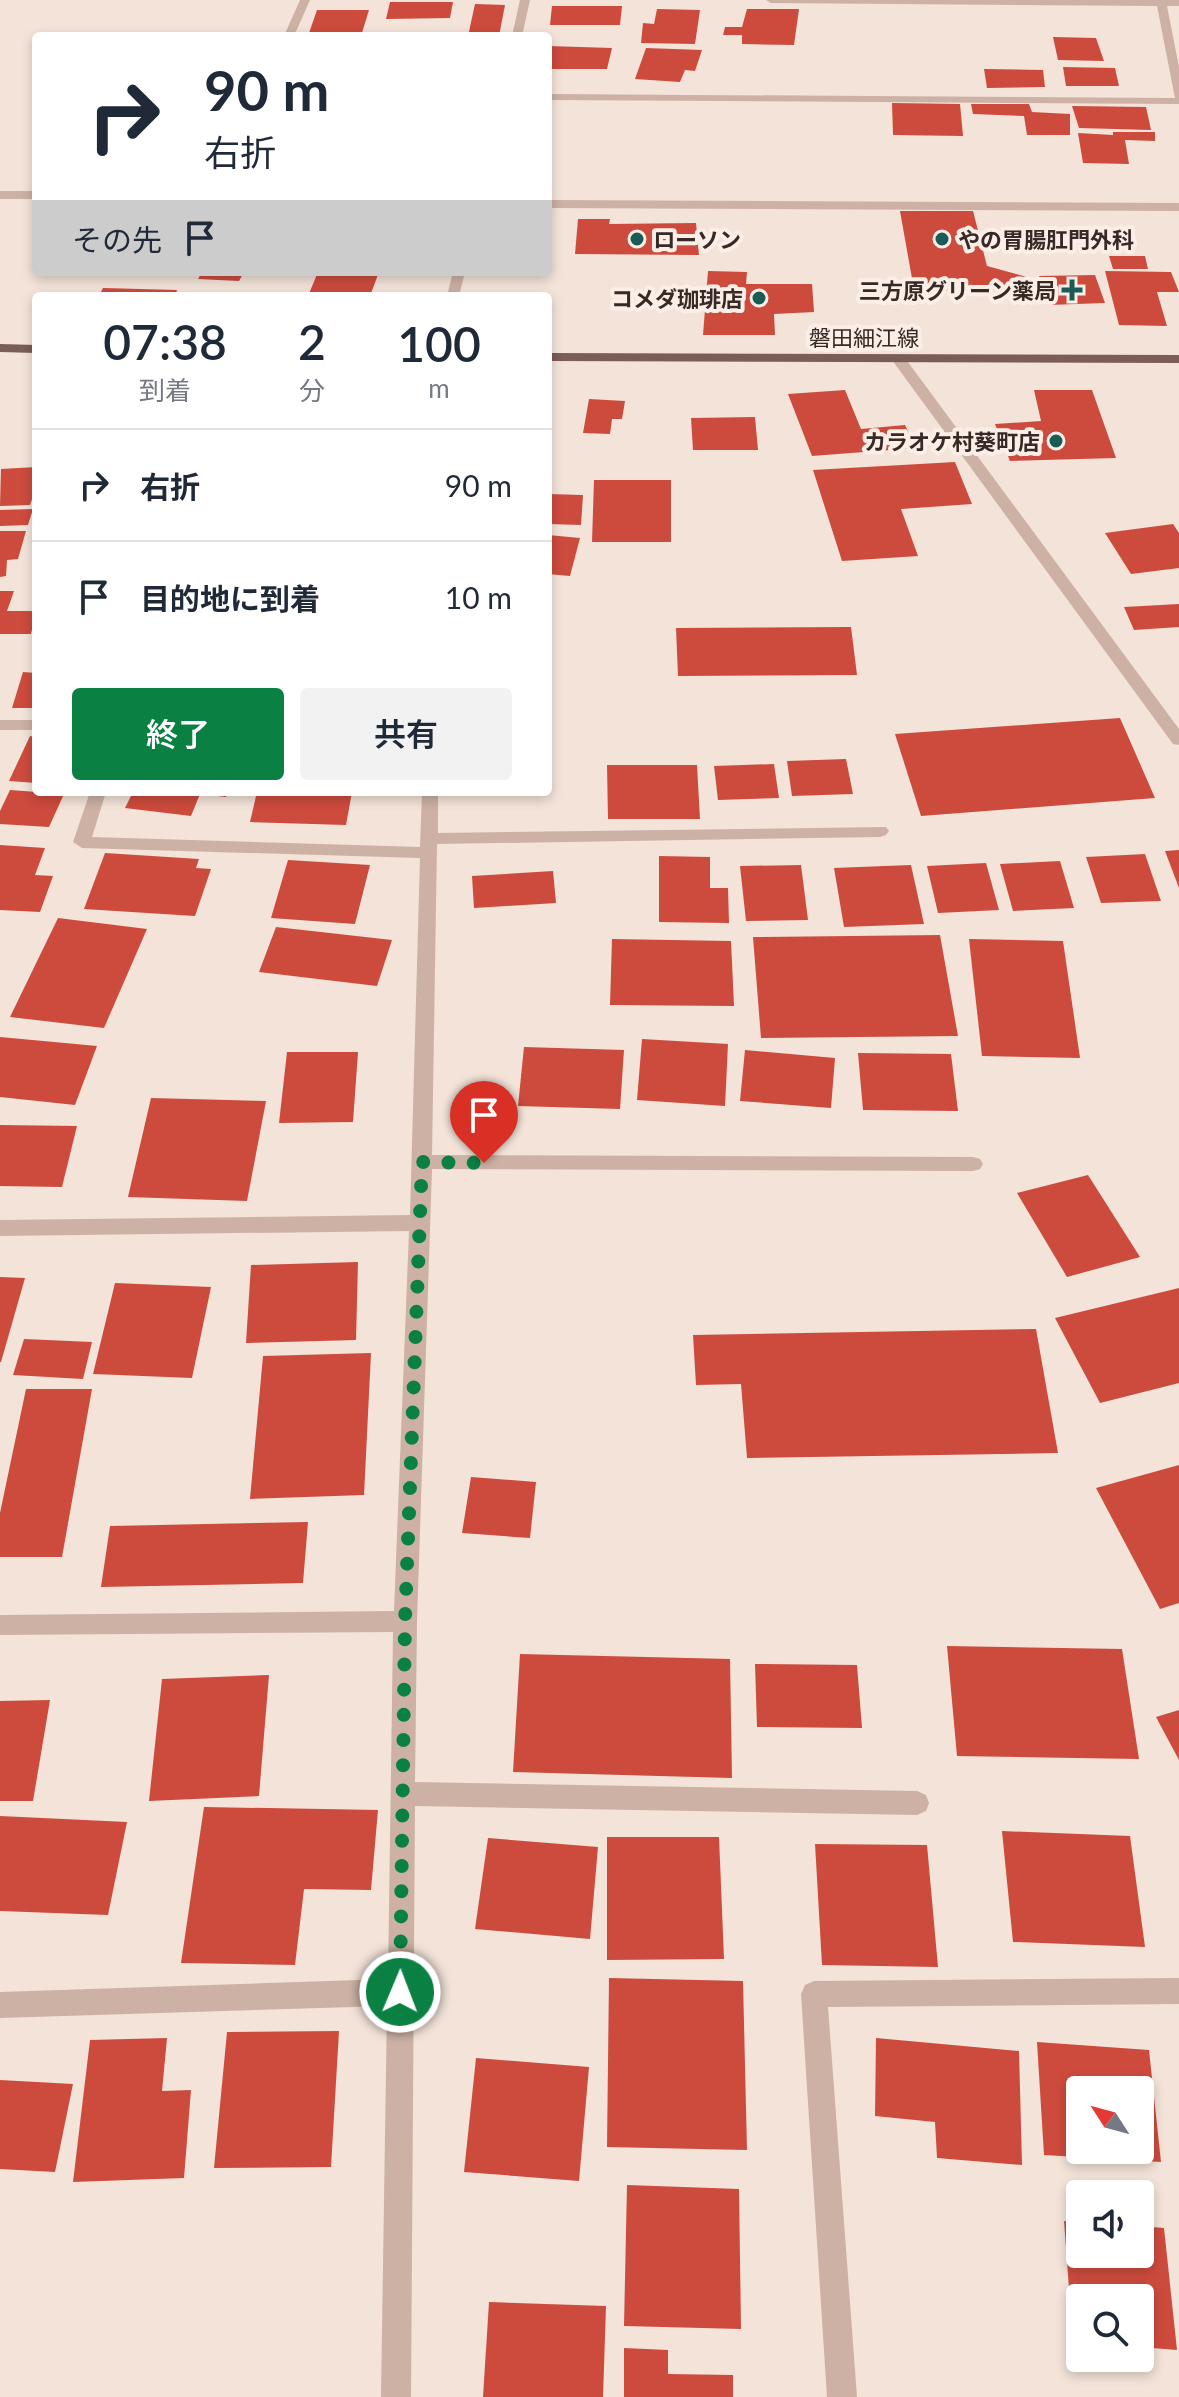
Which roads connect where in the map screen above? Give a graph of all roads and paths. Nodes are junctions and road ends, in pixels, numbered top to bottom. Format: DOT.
graph roads {
  1 [pos="305,0"];
  2 [pos="525,0"];
  3 [pos="771,0"];
  4 [pos="1163,2"];
  5 [pos="1179,3"];
  6 [pos="291,32"];
  7 [pos="518,32"];
  8 [pos="552,97"];
  9 [pos="1179,99"];
  10 [pos="0,195"];
  11 [pos="32,195"];
  12 [pos="552,204"];
  13 [pos="1179,207"];
  14 [pos="0,348"];
  15 [pos="32,349"];
  16 [pos="552,357"];
  17 [pos="897,357"];
  18 [pos="1179,359"];
  19 [pos="0,725"];
  20 [pos="32,725"];
  21 [pos="1179,740"];
  22 [pos="97,796"];
  23 [pos="430,796"];
  24 [pos="880,831"];
  25 [pos="429,846"];
  26 [pos="422,1162"];
  27 [pos="973,1164"];
  28 [pos="419,1223"];
  29 [pos="0,1228"];
  30 [pos="405,1621"];
  31 [pos="0,1625"];
  32 [pos="402,1794"];
  33 [pos="917,1803"];
  34 [pos="1179,1991"];
  35 [pos="400,1992"];
  36 [pos="0,2005"];
  37 [pos="396,2397"];
  38 [pos="842,2397"];
  1 -- 6 [label="street"];
  2 -- 7 [label="street"];
  3 -- 4 [label="street"];
  4 -- 5 [label="street"];
  4 -- 9 [label="street"];
  8 -- 9 [label="street"];
  10 -- 11 [label="street"];
  12 -- 13 [label="street"];
  14 -- 15 [label="main road"];
  16 -- 17 [label="main road, 磐田細江線"];
  17 -- 18 [label="main road, 磐田細江線"];
  17 -- 21 [label="street"];
  19 -- 20 [label="street"];
  22 -- 25 [label="street"];
  23 -- 25 [label="street"];
  24 -- 25 [label="street"];
  25 -- 26 [label="street"];
  26 -- 27 [label="street"];
  26 -- 28 [label="street"];
  28 -- 29 [label="street"];
  28 -- 30 [label="street"];
  30 -- 31 [label="street"];
  30 -- 32 [label="street"];
  32 -- 33 [label="street"];
  32 -- 35 [label="street"];
  34 -- 38 [label="street"];
  35 -- 36 [label="street"];
  35 -- 37 [label="street"];
}
